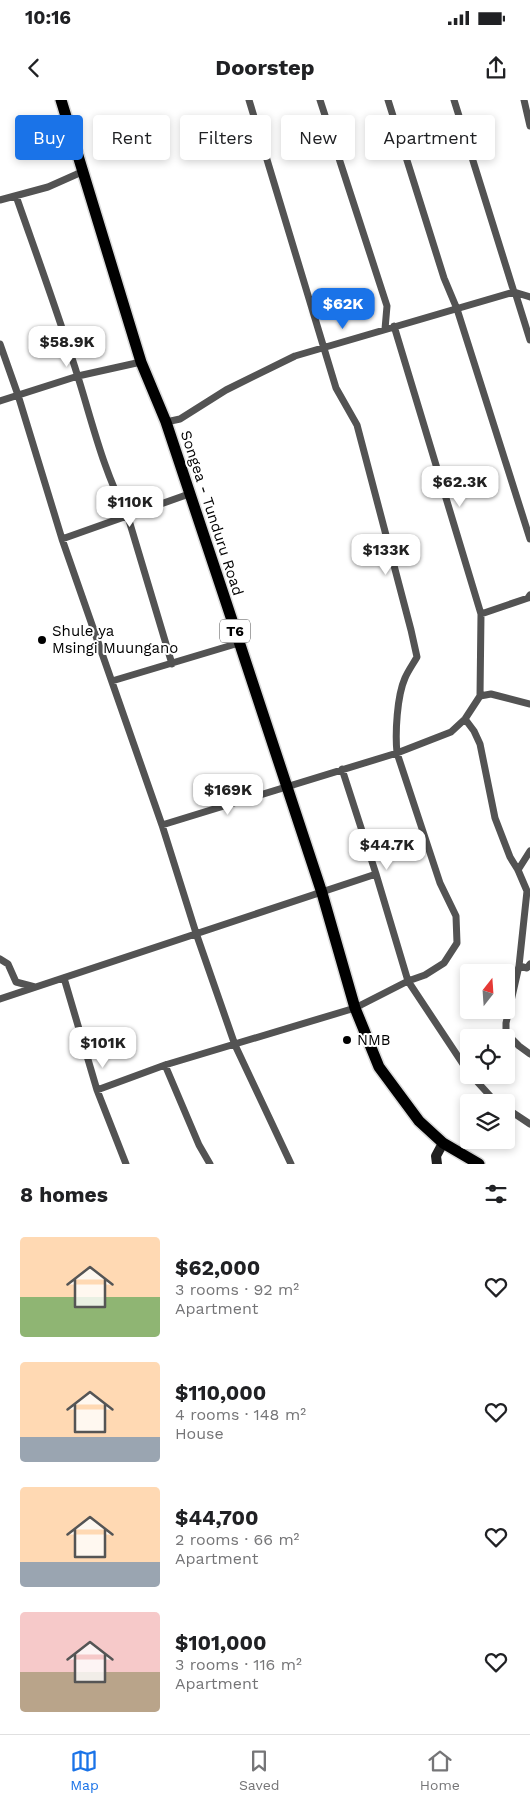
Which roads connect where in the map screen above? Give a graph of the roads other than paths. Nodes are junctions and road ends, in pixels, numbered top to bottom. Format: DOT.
graph roads {
  1 [pos="249,100"];
  2 [pos="320,100"];
  3 [pos="388,100"];
  4 [pos="454,100"];
  5 [pos="524,100"];
  6 [pos="64,101"];
  7 [pos="530,126"];
  8 [pos="84,171"];
  9 [pos="16,196"];
  10 [pos="0,200"];
  11 [pos="515,292"];
  12 [pos="530,297"];
  13 [pos="457,309"];
  14 [pos="394,326"];
  15 [pos="385,329"];
  16 [pos="530,340"];
  17 [pos="0,344"];
  18 [pos="325,347"];
  19 [pos="141,362"];
  20 [pos="78,376"];
  21 [pos="18,395"];
  22 [pos="0,401"];
  23 [pos="166,422"];
  24 [pos="189,494"];
  25 [pos="128,517"];
  26 [pos="62,539"];
  27 [pos="530,539"];
  28 [pos="530,595"];
  29 [pos="481,614"];
  30 [pos="239,643"];
  31 [pos="172,664"];
  32 [pos="112,681"];
  33 [pos="480,696"];
  34 [pos="530,704"];
  35 [pos="465,719"];
  36 [pos="397,753"];
  37 [pos="342,769"];
  38 [pos="286,786"];
  39 [pos="162,825"];
  40 [pos="530,851"];
  41 [pos="518,870"];
  42 [pos="376,874"];
  43 [pos="322,893"];
  44 [pos="196,933"];
  45 [pos="0,959"];
  46 [pos="530,964"];
  47 [pos="519,966"];
  48 [pos="64,978"];
  49 [pos="408,981"];
  50 [pos="36,987"];
  51 [pos="0,999"];
  52 [pos="355,1008"];
  53 [pos="235,1045"];
  54 [pos="530,1054"];
  55 [pos="460,1059"];
  56 [pos="165,1065"];
  57 [pos="479,1084"];
  58 [pos="98,1090"];
  59 [pos="488,1094"];
  60 [pos="515,1114"];
  61 [pos="530,1124"];
  62 [pos="443,1143"];
  63 [pos="126,1164"];
  64 [pos="210,1164"];
  65 [pos="291,1164"];
  66 [pos="437,1164"];
  67 [pos="479,1164"];
  1 -- 18 [label="street"];
  2 -- 15 [label="street"];
  3 -- 13 [label="street"];
  4 -- 11 [label="street"];
  5 -- 7 [label="street"];
  6 -- 8 [label="highway, Songea - Tunduru Road / T6"];
  8 -- 9 [label="street"];
  8 -- 19 [label="highway, Songea - Tunduru Road / T6"];
  9 -- 10 [label="street"];
  9 -- 20 [label="street"];
  11 -- 12 [label="street"];
  11 -- 13 [label="street"];
  11 -- 16 [label="street"];
  13 -- 14 [label="street"];
  13 -- 27 [label="street"];
  14 -- 15 [label="street"];
  14 -- 29 [label="street"];
  15 -- 18 [label="street"];
  17 -- 21 [label="street"];
  18 -- 23 [label="street"];
  18 -- 36 [label="street"];
  19 -- 20 [label="street"];
  19 -- 23 [label="highway, Songea - Tunduru Road / T6"];
  20 -- 21 [label="street"];
  20 -- 25 [label="street"];
  21 -- 22 [label="street"];
  21 -- 26 [label="street"];
  23 -- 24 [label="highway, Songea - Tunduru Road / T6"];
  24 -- 25 [label="street"];
  24 -- 30 [label="highway, Songea - Tunduru Road / T6"];
  25 -- 26 [label="street"];
  25 -- 31 [label="street"];
  26 -- 32 [label="street"];
  28 -- 29 [label="street"];
  29 -- 33 [label="street"];
  30 -- 31 [label="street"];
  30 -- 38 [label="highway, Songea - Tunduru Road / T6"];
  31 -- 32 [label="street"];
  32 -- 39 [label="street"];
  33 -- 34 [label="street"];
  33 -- 35 [label="street"];
  35 -- 36 [label="street"];
  35 -- 41 [label="street"];
  36 -- 37 [label="street"];
  36 -- 49 [label="street"];
  37 -- 38 [label="street"];
  37 -- 42 [label="street"];
  38 -- 39 [label="street"];
  38 -- 43 [label="highway, Songea - Tunduru Road / T6"];
  39 -- 44 [label="street"];
  40 -- 41 [label="street"];
  41 -- 47 [label="street"];
  42 -- 43 [label="street"];
  42 -- 49 [label="street"];
  43 -- 44 [label="street"];
  43 -- 52 [label="highway, Songea - Tunduru Road / T6"];
  44 -- 48 [label="street"];
  44 -- 53 [label="street"];
  45 -- 50 [label="street"];
  46 -- 47 [label="street"];
  47 -- 54 [label="street"];
  48 -- 50 [label="street"];
  48 -- 58 [label="street"];
  49 -- 52 [label="street"];
  49 -- 55 [label="street"];
  50 -- 51 [label="street"];
  52 -- 53 [label="street"];
  52 -- 62 [label="highway, Songea - Tunduru Road / T6"];
  53 -- 56 [label="street"];
  53 -- 65 [label="street"];
  56 -- 58 [label="street"];
  56 -- 64 [label="street"];
  57 -- 59 [label="street"];
  58 -- 63 [label="street"];
  60 -- 61 [label="street"];
  62 -- 66 [label="main road"];
  62 -- 67 [label="highway, T6"];
}
